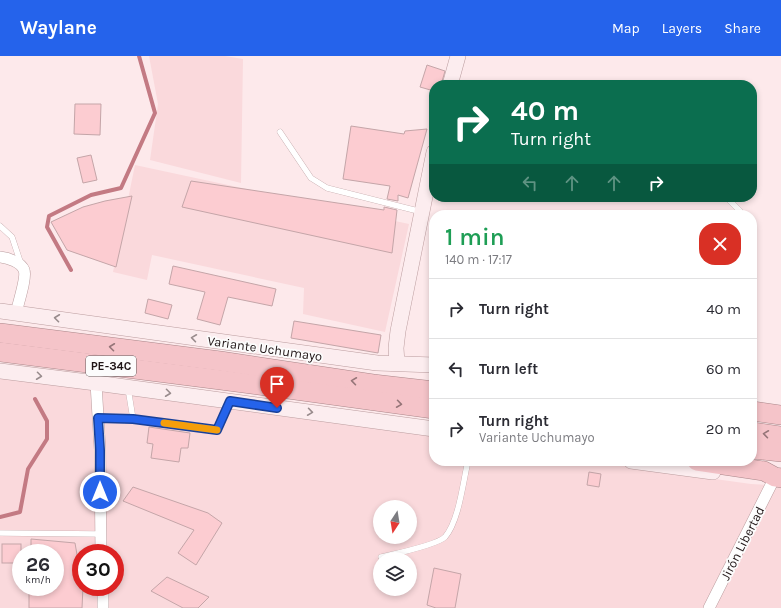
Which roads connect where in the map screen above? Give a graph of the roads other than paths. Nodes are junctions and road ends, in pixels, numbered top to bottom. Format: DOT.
graph roads {
  1 [pos="458,56"];
  2 [pos="451,80"];
  3 [pos="280,132"];
  4 [pos="429,177"];
  5 [pos="731,202"];
  6 [pos="739,210"];
  7 [pos="422,212"];
  8 [pos="0,226"];
  9 [pos="0,257"];
  10 [pos="21,264"];
  11 [pos="0,311"];
  12 [pos="16,313"];
  13 [pos="0,334"];
  14 [pos="0,352"];
  15 [pos="397,363"];
  16 [pos="429,365"];
  17 [pos="0,371"];
  18 [pos="429,378"];
  19 [pos="96,383"];
  20 [pos="373,384"];
  21 [pos="128,388"];
  22 [pos="429,390"];
  23 [pos="230,401"];
  24 [pos="429,408"];
  25 [pos="757,412"];
  26 [pos="781,415"];
  27 [pos="98,418"];
  28 [pos="133,419"];
  29 [pos="429,428"];
  30 [pos="757,433"];
  31 [pos="781,436"];
  32 [pos="757,450"];
  33 [pos="781,452"];
  34 [pos="467,466"];
  35 [pos="668,466"];
  36 [pos="730,466"];
  37 [pos="778,478"];
  38 [pos="0,533"];
  39 [pos="100,534"];
  40 [pos="101,544"];
  41 [pos="400,552"];
  42 [pos="103,596"];
  43 [pos="103,608"];
  44 [pos="709,608"];
  1 -- 2 [label="main road"];
  3 -- 7 [label="lane"];
  4 -- 7 [label="main road"];
  5 -- 6 [label="lane"];
  7 -- 15 [label="main road"];
  8 -- 10 [label="lane"];
  9 -- 10 [label="street"];
  10 -- 12 [label="street"];
  11 -- 12 [label="main road, Variante Uchumayo"];
  15 -- 12 [label="main road, Variante Uchumayo, one-way"];
  20 -- 13 [label="highway, Variante Uchumayo / PE-34C, one-way"];
  14 -- 24 [label="highway, PE-34C, one-way"];
  15 -- 16 [label="main road, Variante Uchumayo"];
  17 -- 19 [label="main road, one-way"];
  18 -- 20 [label="highway"];
  19 -- 21 [label="main road"];
  19 -- 27 [label="street"];
  20 -- 22 [label="highway, Variante Uchumayo / PE-34C"];
  21 -- 23 [label="main road, one-way"];
  21 -- 28 [label="lane"];
  23 -- 28 [label="lane"];
  23 -- 29 [label="main road, one-way"];
  25 -- 26 [label="highway"];
  27 -- 28 [label="lane"];
  27 -- 39 [label="street"];
  31 -- 30 [label="highway, one-way"];
  32 -- 33 [label="highway"];
  34 -- 41 [label="lane"];
  35 -- 37 [label="main road"];
  36 -- 37 [label="highway"];
  37 -- 44 [label="street, Jirón Libertad"];
  38 -- 39 [label="lane"];
  39 -- 40 [label="street"];
  42 -- 43 [label="street"];
}
